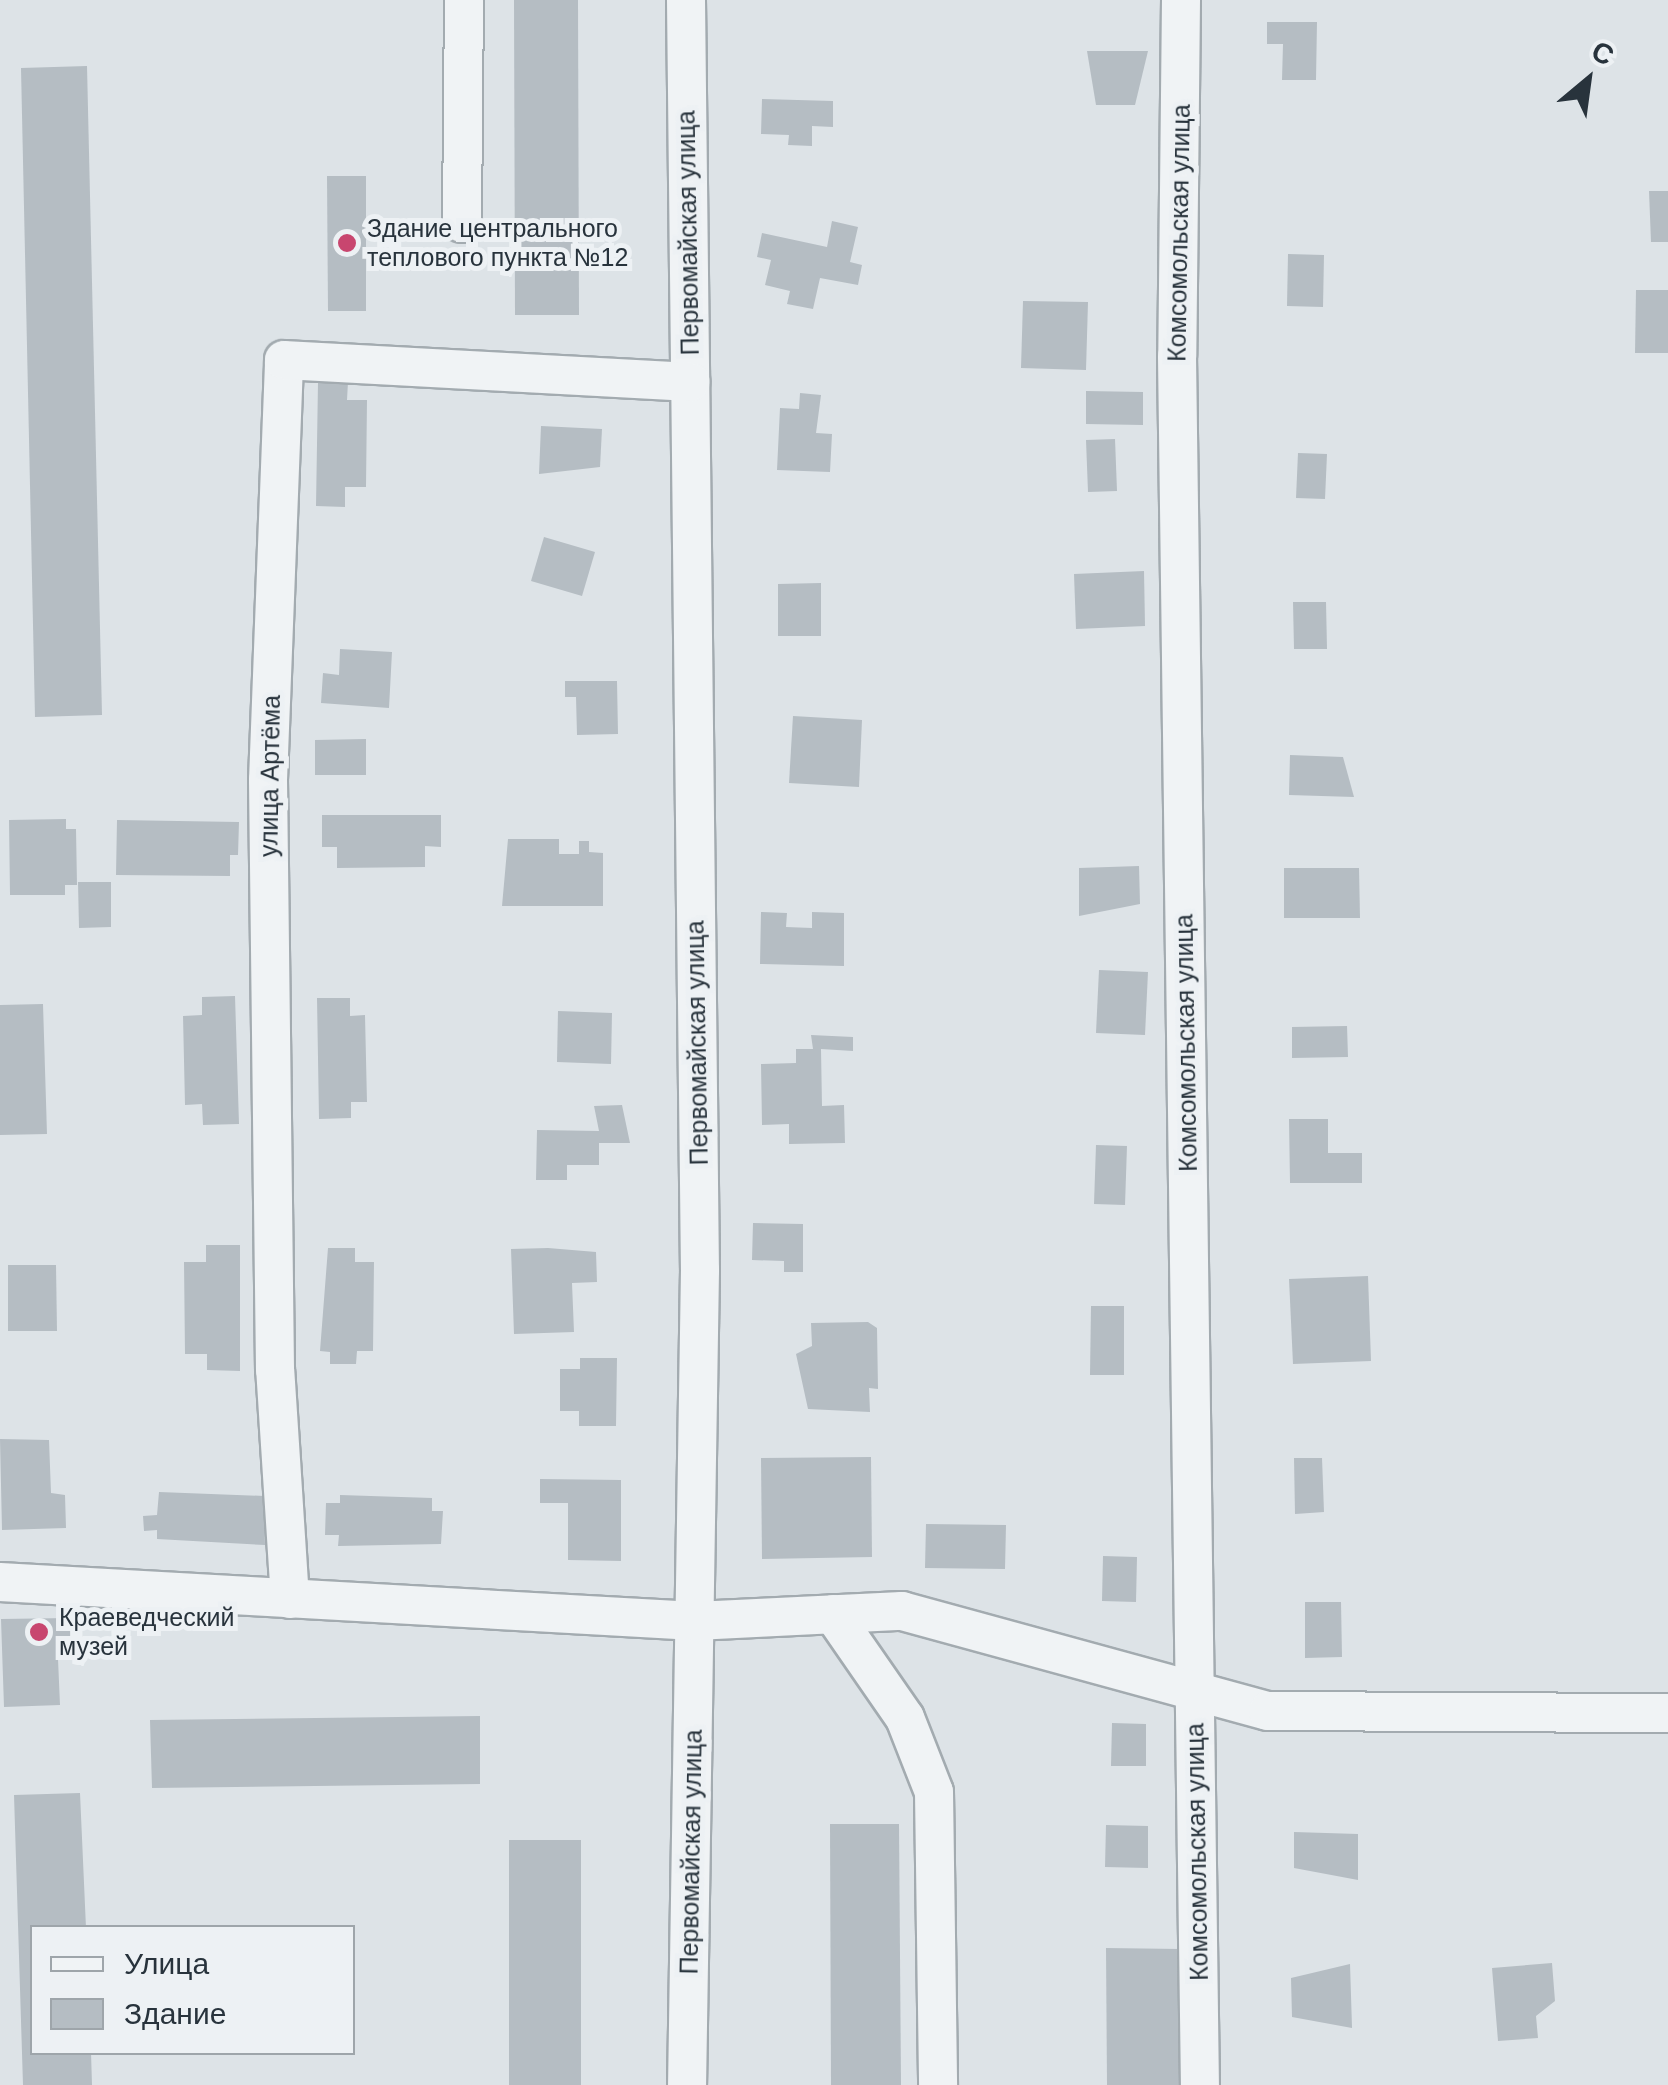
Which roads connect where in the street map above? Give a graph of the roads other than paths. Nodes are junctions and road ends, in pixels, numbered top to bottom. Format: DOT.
graph roads {
  1 [pos="464,0"];
  2 [pos="686,0"];
  3 [pos="1181,0"];
  4 [pos="462,223"];
  5 [pos="690,382"];
  6 [pos="0,1582"];
  7 [pos="290,1598"];
  8 [pos="833,1614"];
  9 [pos="695,1621"];
  10 [pos="1195,1686"];
  11 [pos="1668,1714"];
  12 [pos="687,2085"];
  13 [pos="938,2085"];
  14 [pos="1200,2085"];
  1 -- 4 [label="street"];
  2 -- 5 [label="street, Первомайская улица"];
  3 -- 10 [label="street, Комсомольская улица"];
  5 -- 7 [label="street, улица Артёма"];
  5 -- 9 [label="street, Первомайская улица"];
  6 -- 7 [label="street"];
  7 -- 9 [label="street"];
  8 -- 9 [label="street"];
  8 -- 10 [label="street"];
  8 -- 13 [label="street"];
  9 -- 12 [label="street, Первомайская улица"];
  10 -- 11 [label="street"];
  10 -- 14 [label="street, Комсомольская улица"];
}
